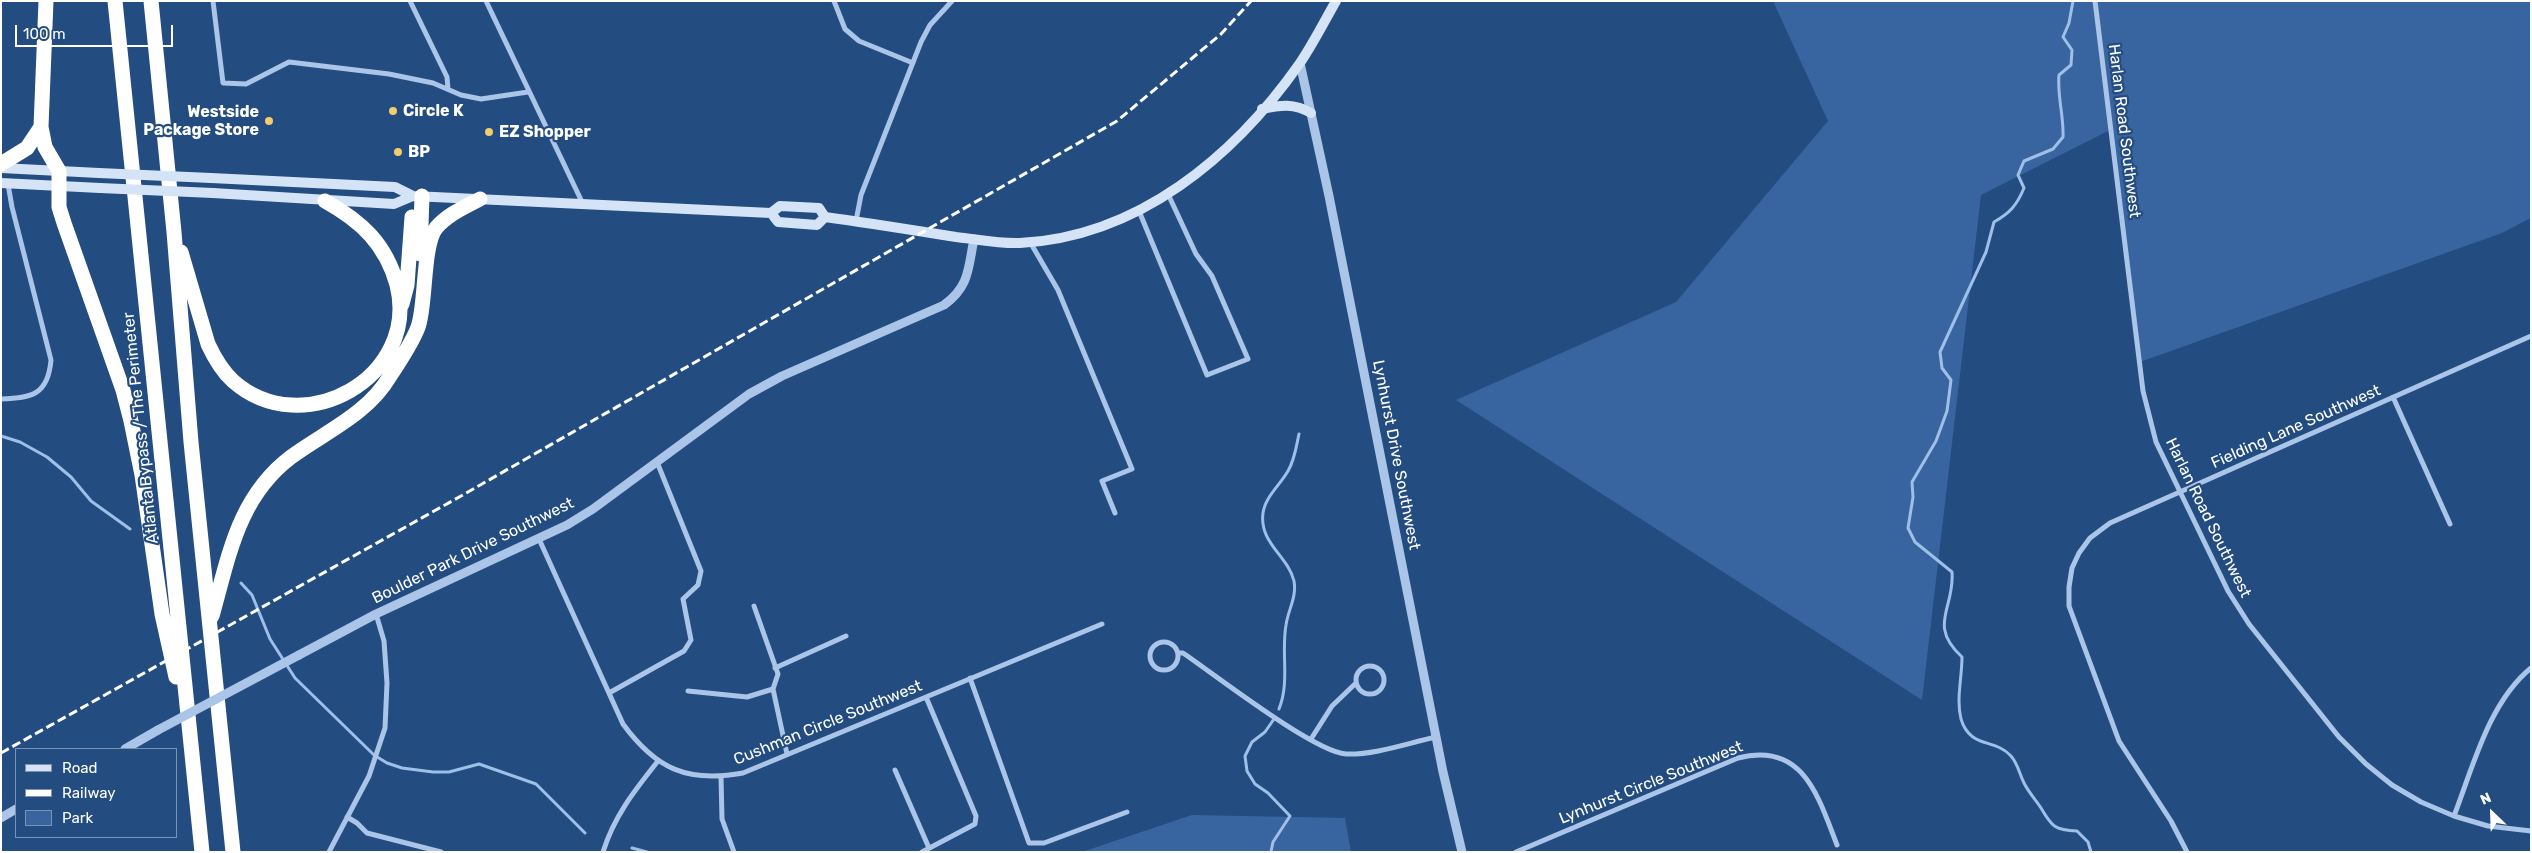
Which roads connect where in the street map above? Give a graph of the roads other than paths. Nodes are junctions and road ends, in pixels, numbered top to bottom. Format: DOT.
graph roads {
  1 [pos="46,1"];
  2 [pos="115,1"];
  3 [pos="124,1"];
  4 [pos="151,1"];
  5 [pos="213,1"];
  6 [pos="410,1"];
  7 [pos="486,1"];
  8 [pos="834,1"];
  9 [pos="952,1"];
  10 [pos="1336,1"];
  11 [pos="2095,1"];
  12 [pos="912,63"];
  13 [pos="1300,63"];
  14 [pos="448,89"];
  15 [pos="528,92"];
  16 [pos="1262,109"];
  17 [pos="1311,113"];
  18 [pos="41,127"];
  19 [pos="130,138"];
  20 [pos="1,166"];
  21 [pos="59,178"];
  22 [pos="4,184"];
  23 [pos="1168,194"];
  24 [pos="418,196"];
  25 [pos="480,199"];
  26 [pos="325,201"];
  27 [pos="583,204"];
  28 [pos="1139,211"];
  29 [pos="771,213"];
  30 [pos="825,217"];
  31 [pos="856,221"];
  32 [pos="174,232"];
  33 [pos="974,239"];
  34 [pos="1030,242"];
  35 [pos="401,304"];
  36 [pos="2531,336"];
  37 [pos="400,358"];
  38 [pos="2393,397"];
  39 [pos="1,399"];
  40 [pos="657,461"];
  41 [pos="2179,492"];
  42 [pos="1115,513"];
  43 [pos="2450,524"];
  44 [pos="538,539"];
  45 [pos="754,606"];
  46 [pos="376,614"];
  47 [pos="1102,624"];
  48 [pos="210,625"];
  49 [pos="846,636"];
  50 [pos="1178,653"];
  51 [pos="775,668"];
  52 [pos="2531,668"];
  53 [pos="970,678"];
  54 [pos="1356,683"];
  55 [pos="773,689"];
  56 [pos="609,692"];
  57 [pos="688,692"];
  58 [pos="926,697"];
  59 [pos="1436,737"];
  60 [pos="1311,739"];
  61 [pos="126,748"];
  62 [pos="192,752"];
  63 [pos="787,754"];
  64 [pos="658,761"];
  65 [pos="895,770"];
  66 [pos="721,777"];
  67 [pos="15,810"];
  68 [pos="1128,812"];
  69 [pos="2454,816"];
  70 [pos="347,817"];
  71 [pos="1,818"];
  72 [pos="2531,831"];
  73 [pos="1837,845"];
  74 [pos="929,848"];
  75 [pos="202,852"];
  76 [pos="233,852"];
  77 [pos="329,852"];
  78 [pos="441,852"];
  79 [pos="603,852"];
  80 [pos="734,852"];
  81 [pos="922,852"];
  82 [pos="1462,852"];
  83 [pos="1516,852"];
  84 [pos="2187,852"];
  1 -- 18 [label="highway"];
  2 -- 19 [label="highway, Atlanta Bypass / The Perimeter"];
  3 -- 19 [label="highway"];
  4 -- 32 [label="highway"];
  5 -- 14 [label="street"];
  6 -- 14 [label="street"];
  7 -- 15 [label="street"];
  8 -- 12 [label="street"];
  9 -- 12 [label="street"];
  10 -- 13 [label="main road"];
  11 -- 41 [label="street, Harlan Road Southwest"];
  12 -- 31 [label="street"];
  13 -- 16 [label="main road"];
  13 -- 17 [label="street, Lynhurst Drive Southwest"];
  14 -- 15 [label="street"];
  15 -- 27 [label="street"];
  16 -- 17 [label="main road"];
  16 -- 23 [label="main road"];
  17 -- 59 [label="street, Lynhurst Drive Southwest"];
  18 -- 20 [label="highway"];
  18 -- 21 [label="highway"];
  19 -- 62 [label="highway, Atlanta Bypass / The Perimeter"];
  20 -- 21 [label="main road"];
  21 -- 22 [label="main road"];
  21 -- 24 [label="main road, bridge"];
  21 -- 26 [label="main road, bridge"];
  21 -- 62 [label="highway"];
  22 -- 39 [label="street"];
  23 -- 28 [label="main road"];
  23 -- 28 [label="street"];
  24 -- 25 [label="main road"];
  24 -- 26 [label="main road"];
  24 -- 35 [label="highway"];
  24 -- 37 [label="highway"];
  25 -- 27 [label="main road"];
  25 -- 37 [label="highway"];
  26 -- 35 [label="highway"];
  27 -- 29 [label="main road"];
  28 -- 34 [label="main road"];
  29 -- 30 [label="main road"];
  29 -- 30 [label="main road"];
  30 -- 31 [label="main road"];
  31 -- 33 [label="main road"];
  32 -- 35 [label="highway"];
  32 -- 48 [label="highway"];
  33 -- 34 [label="main road"];
  33 -- 40 [label="street, Boulder Park Drive Southwest"];
  34 -- 42 [label="street"];
  36 -- 38 [label="street, Fielding Lane Southwest"];
  37 -- 48 [label="highway"];
  38 -- 41 [label="street, Fielding Lane Southwest"];
  38 -- 43 [label="street"];
  40 -- 44 [label="street, Boulder Park Drive Southwest"];
  40 -- 56 [label="street"];
  41 -- 69 [label="street, Harlan Road Southwest"];
  41 -- 84 [label="street, Fielding Lane Southwest"];
  44 -- 46 [label="street, Boulder Park Drive Southwest"];
  44 -- 56 [label="street, Cushman Circle Southwest"];
  45 -- 51 [label="street"];
  46 -- 61 [label="street, Boulder Park Drive Southwest, bridge"];
  46 -- 70 [label="street"];
  47 -- 53 [label="street, Cushman Circle Southwest"];
  48 -- 76 [label="highway"];
  49 -- 51 [label="street"];
  50 -- 50 [label="street"];
  50 -- 60 [label="street"];
  51 -- 55 [label="street"];
  52 -- 69 [label="street"];
  53 -- 58 [label="street, Cushman Circle Southwest"];
  53 -- 68 [label="street"];
  54 -- 54 [label="street"];
  54 -- 60 [label="street"];
  55 -- 57 [label="street"];
  55 -- 63 [label="street"];
  56 -- 64 [label="street, Cushman Circle Southwest"];
  58 -- 63 [label="street, Cushman Circle Southwest"];
  58 -- 74 [label="street"];
  59 -- 60 [label="street"];
  59 -- 82 [label="street, Lynhurst Drive Southwest"];
  62 -- 75 [label="highway, Atlanta Bypass / The Perimeter"];
  63 -- 66 [label="street, Cushman Circle Southwest"];
  64 -- 66 [label="street, Cushman Circle Southwest"];
  64 -- 79 [label="street"];
  65 -- 74 [label="street"];
  66 -- 80 [label="street"];
  67 -- 71 [label="street"];
  69 -- 72 [label="street, Harlan Road Southwest"];
  70 -- 77 [label="street"];
  70 -- 78 [label="street"];
  73 -- 83 [label="street, Lynhurst Circle Southwest"];
  74 -- 81 [label="street"];
}
